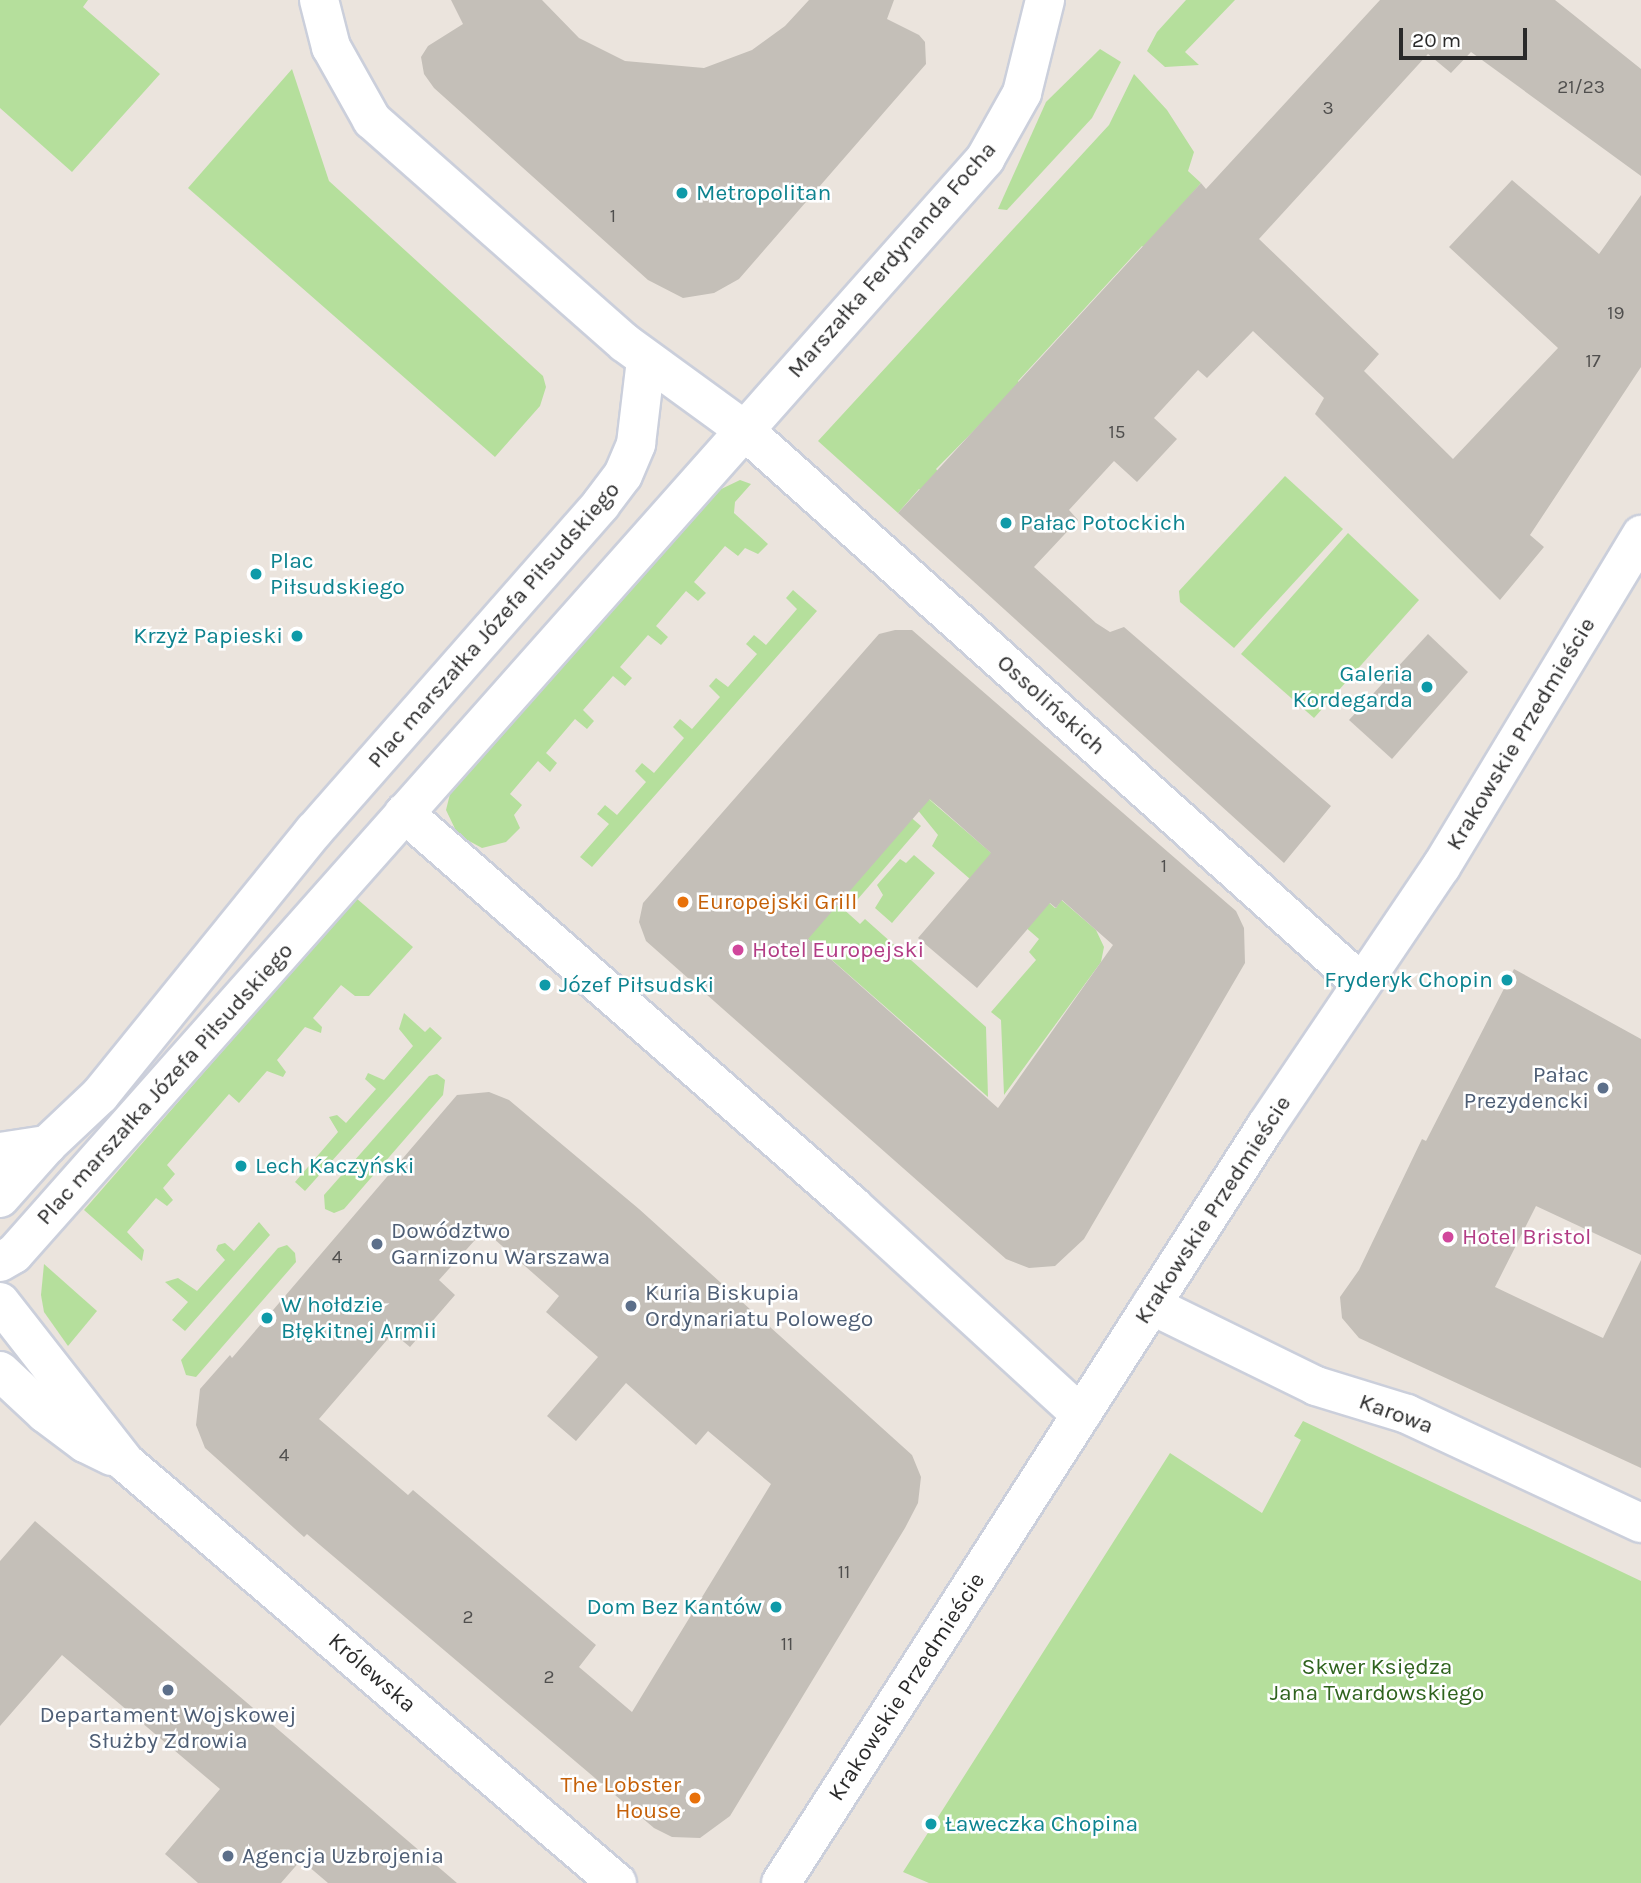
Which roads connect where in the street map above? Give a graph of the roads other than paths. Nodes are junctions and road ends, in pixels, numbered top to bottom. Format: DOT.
graph roads {
  1 [pos="319,0"];
  2 [pos="1045,0"];
  3 [pos="646,360"];
  4 [pos="743,429"];
  5 [pos="1641,535"];
  6 [pos="404,813"];
  7 [pos="1360,982"];
  8 [pos="47,1145"];
  9 [pos="0,1152"];
  10 [pos="0,1198"];
  11 [pos="0,1262"];
  12 [pos="0,1302"];
  13 [pos="1152,1305"];
  14 [pos="0,1371"];
  15 [pos="1080,1415"];
  16 [pos="126,1463"];
  17 [pos="1641,1523"];
  18 [pos="617,1883"];
  19 [pos="781,1883"];
  1 -- 3 [label="street"];
  2 -- 4 [label="street, Marszałka Ferdynanda Focha"];
  3 -- 4 [label="street, Ossolińskich"];
  3 -- 8 [label="street, Plac marszałka Józefa Piłsudskiego"];
  4 -- 6 [label="street, Plac marszałka Józefa Piłsudskiego"];
  4 -- 7 [label="street, Ossolińskich"];
  5 -- 7 [label="street, Krakowskie Przedmieście"];
  6 -- 11 [label="street, Plac marszałka Józefa Piłsudskiego"];
  6 -- 15 [label="street"];
  7 -- 13 [label="street, Krakowskie Przedmieście"];
  8 -- 9 [label="street"];
  8 -- 10 [label="street, Plac marszałka Józefa Piłsudskiego"];
  12 -- 16 [label="street, Królewska"];
  13 -- 15 [label="street, Krakowskie Przedmieście"];
  13 -- 17 [label="street, Karowa"];
  14 -- 16 [label="street, Królewska"];
  15 -- 19 [label="street, Krakowskie Przedmieście"];
  16 -- 18 [label="street, Królewska"];
}
